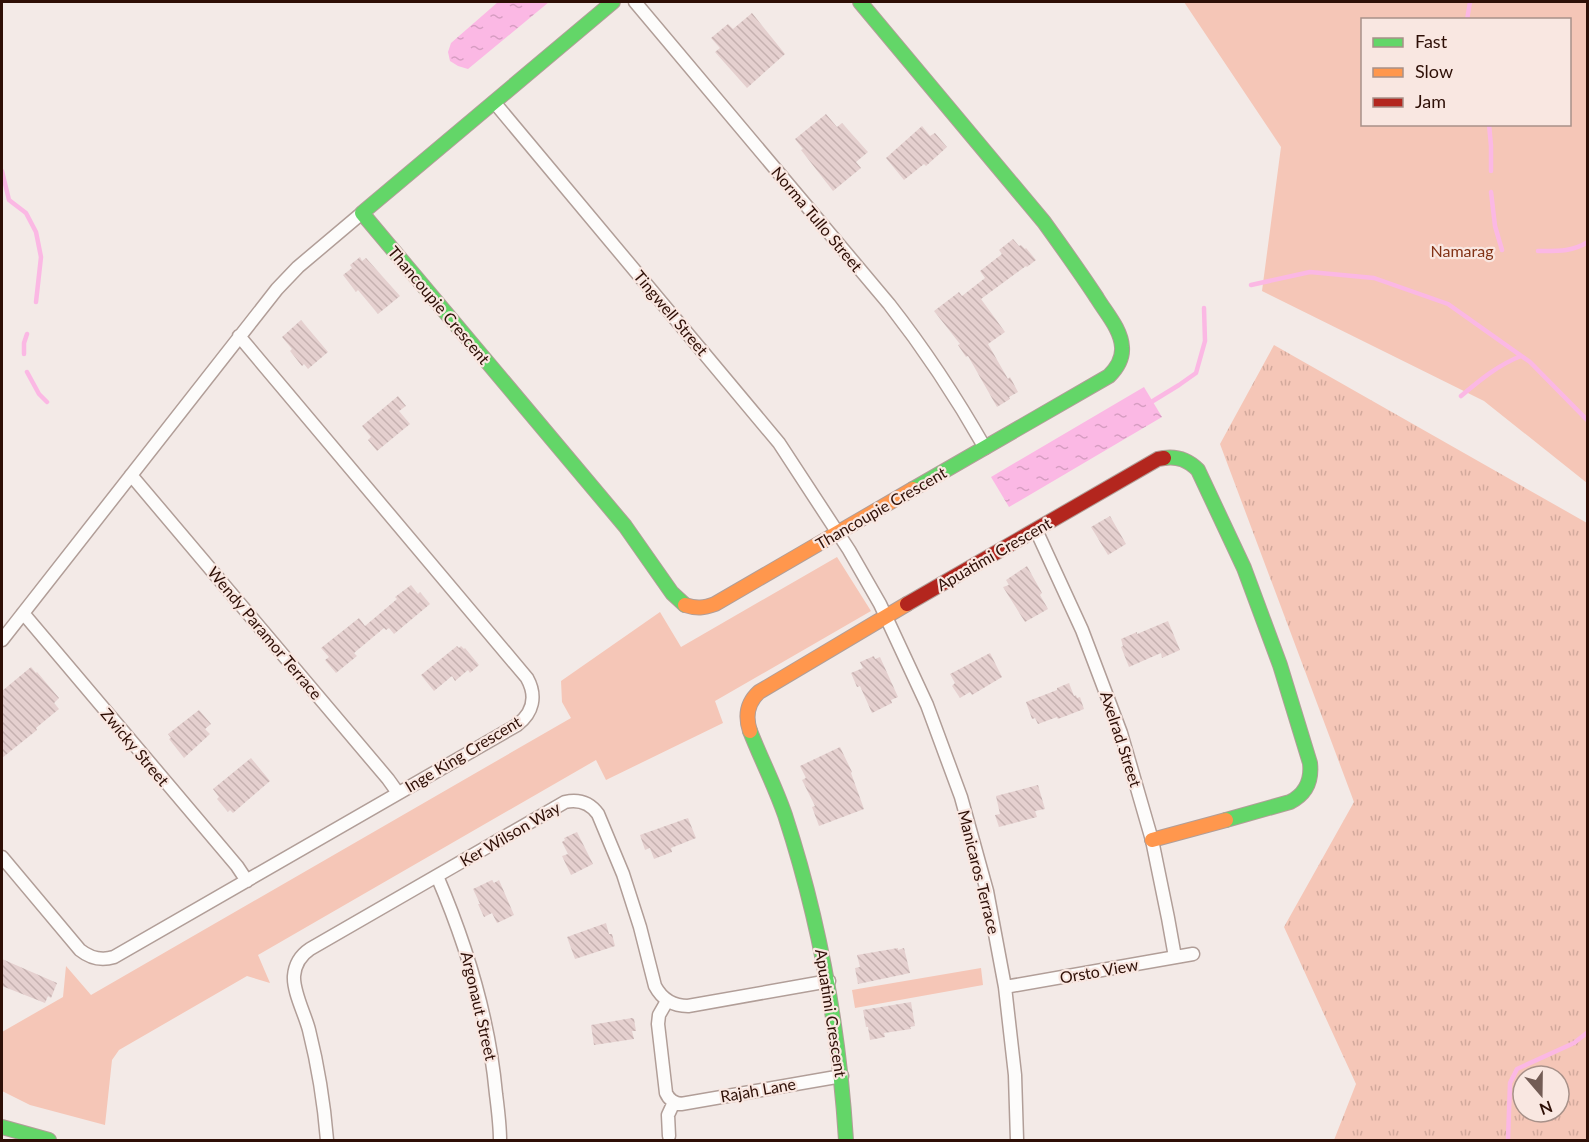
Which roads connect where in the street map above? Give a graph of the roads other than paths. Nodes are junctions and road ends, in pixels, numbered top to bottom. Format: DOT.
graph roads {
  1 [pos="613,2"];
  2 [pos="634,2"];
  3 [pos="860,2"];
  4 [pos="494,102"];
  5 [pos="362,213"];
  6 [pos="240,336"];
  7 [pos="985,448"];
  8 [pos="131,474"];
  9 [pos="1036,530"];
  10 [pos="837,533"];
  11 [pos="23,614"];
  12 [pos="886,616"];
  13 [pos="2,640"];
  14 [pos="399,793"];
  15 [pos="1152,840"];
  16 [pos="2,856"];
  17 [pos="437,876"];
  18 [pos="247,881"];
  19 [pos="1193,954"];
  20 [pos="1175,957"];
  21 [pos="829,981"];
  22 [pos="1005,987"];
  23 [pos="667,1001"];
  24 [pos="842,1076"];
  25 [pos="674,1102"];
  26 [pos="2,1127"];
  27 [pos="669,1136"];
  28 [pos="49,1140"];
  29 [pos="327,1140"];
  30 [pos="500,1140"];
  31 [pos="846,1140"];
  32 [pos="1017,1140"];
  1 -- 4 [label="street"];
  2 -- 7 [label="street, Norma Tullo Street"];
  3 -- 7 [label="street, Thancoupie Crescent"];
  4 -- 5 [label="street"];
  4 -- 10 [label="street, Tingwell Street"];
  5 -- 6 [label="street"];
  5 -- 10 [label="street, Thancoupie Crescent"];
  6 -- 8 [label="street"];
  6 -- 14 [label="street, Inge King Crescent"];
  7 -- 10 [label="street, Thancoupie Crescent"];
  8 -- 11 [label="street"];
  8 -- 14 [label="street, Wendy Paramor Terrace"];
  9 -- 12 [label="street, Apuatimi Crescent"];
  9 -- 15 [label="street, Axelrad Street"];
  9 -- 15 [label="street, Apuatimi Crescent"];
  10 -- 12 [label="street, Tingwell Street"];
  11 -- 13 [label="street"];
  11 -- 18 [label="street, Zwicky Street"];
  12 -- 21 [label="street, Apuatimi Crescent"];
  12 -- 22 [label="street, Manicaros Terrace"];
  14 -- 18 [label="street, Inge King Crescent"];
  15 -- 20 [label="street, Axelrad Street"];
  16 -- 18 [label="street, Inge King Crescent"];
  17 -- 23 [label="street, Ker Wilson Way"];
  17 -- 29 [label="street, Ker Wilson Way"];
  17 -- 30 [label="street, Argonaut Street"];
  19 -- 20 [label="street, Orsto View"];
  20 -- 22 [label="street, Orsto View"];
  21 -- 23 [label="street"];
  21 -- 24 [label="street, Apuatimi Crescent"];
  22 -- 32 [label="street, Manicaros Terrace"];
  23 -- 25 [label="street"];
  24 -- 25 [label="street, Rajah Lane"];
  24 -- 31 [label="street, Apuatimi Crescent"];
  25 -- 27 [label="street"];
  26 -- 28 [label="street"];
}
